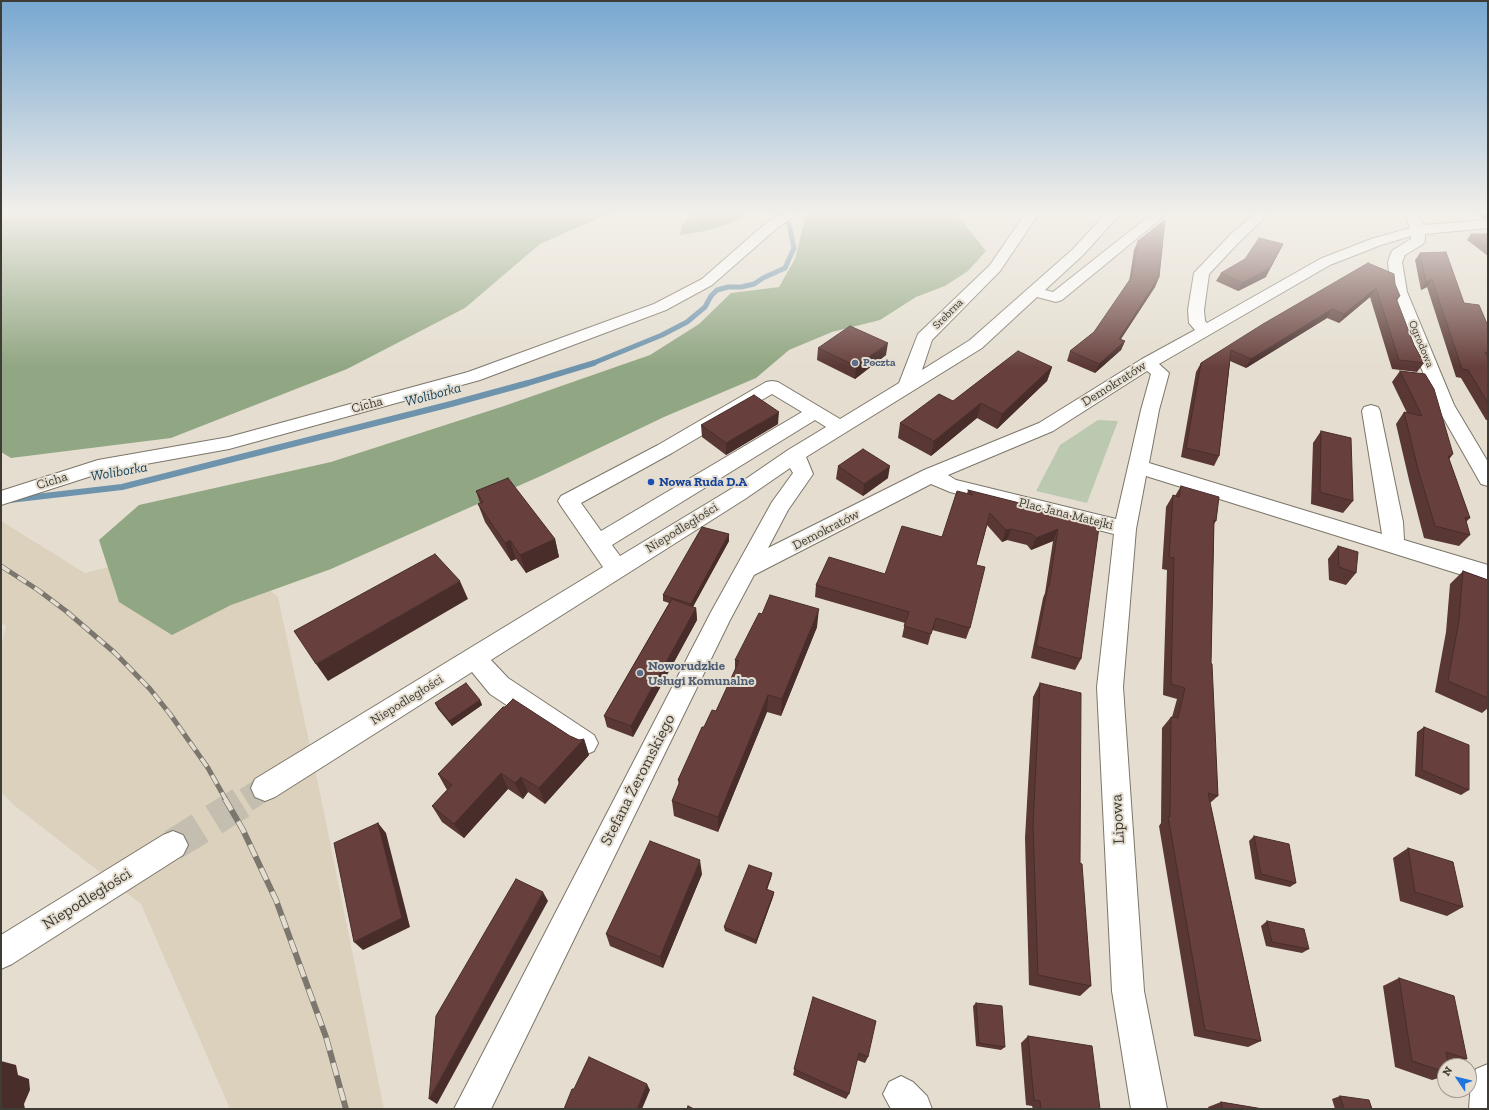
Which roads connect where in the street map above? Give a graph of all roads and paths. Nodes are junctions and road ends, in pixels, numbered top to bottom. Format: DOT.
graph roads {
  1 [pos="728,264"];
  2 [pos="998,264"];
  3 [pos="1065,264"];
  4 [pos="1099,264"];
  5 [pos="1211,264"];
  6 [pos="1323,264"];
  7 [pos="1395,264"];
  8 [pos="1034,292"];
  9 [pos="1205,330"];
  10 [pos="1148,363"];
  11 [pos="907,387"];
  12 [pos="1371,411"];
  13 [pos="815,412"];
  14 [pos="841,428"];
  15 [pos="795,455"];
  16 [pos="1138,467"];
  17 [pos="712,473"];
  18 [pos="931,475"];
  19 [pos="1488,479"];
  20 [pos="738,494"];
  21 [pos="1,498"];
  22 [pos="1125,529"];
  23 [pos="598,543"];
  24 [pos="1394,545"];
  25 [pos="617,569"];
  26 [pos="746,570"];
  27 [pos="1488,574"];
  28 [pos="474,658"];
  29 [pos="585,743"];
  30 [pos="265,788"];
  31 [pos="173,845"];
  32 [pos="1,952"];
  33 [pos="1488,1081"];
  34 [pos="472,1109"];
  35 [pos="1149,1109"];
  36 [pos="1487,1109"];
  1 -- 21 [label="street, Cicha"];
  2 -- 11 [label="street, Srebrna"];
  3 -- 8 [label="street, Niepodległości"];
  4 -- 8 [label="street"];
  5 -- 9 [label="street"];
  6 -- 9 [label="street, Demokratów"];
  7 -- 19 [label="street, Ogrodowa"];
  8 -- 11 [label="street, Niepodległości"];
  9 -- 10 [label="street, Demokratów"];
  10 -- 16 [label="street, Plac Jana Matejki"];
  10 -- 18 [label="street, Demokratów"];
  11 -- 14 [label="street, Niepodległości"];
  12 -- 24 [label="street"];
  13 -- 14 [label="street"];
  13 -- 17 [label="street"];
  13 -- 23 [label="street"];
  14 -- 15 [label="street, Niepodległości"];
  15 -- 20 [label="street, Niepodległości"];
  15 -- 26 [label="street, Stefana Żeromskiego"];
  16 -- 22 [label="street, Plac Jana Matejki"];
  16 -- 24 [label="street"];
  17 -- 20 [label="street"];
  17 -- 23 [label="street"];
  18 -- 22 [label="street, Plac Jana Matejki"];
  18 -- 26 [label="street, Demokratów"];
  20 -- 25 [label="street, Niepodległości"];
  22 -- 35 [label="street, Lipowa"];
  23 -- 25 [label="street"];
  24 -- 27 [label="street"];
  25 -- 28 [label="street, Niepodległości"];
  26 -- 34 [label="street, Stefana Żeromskiego"];
  28 -- 29 [label="street"];
  28 -- 30 [label="street, Niepodległości"];
  31 -- 32 [label="street, Niepodległości"];
  33 -- 36 [label="street"];
}
